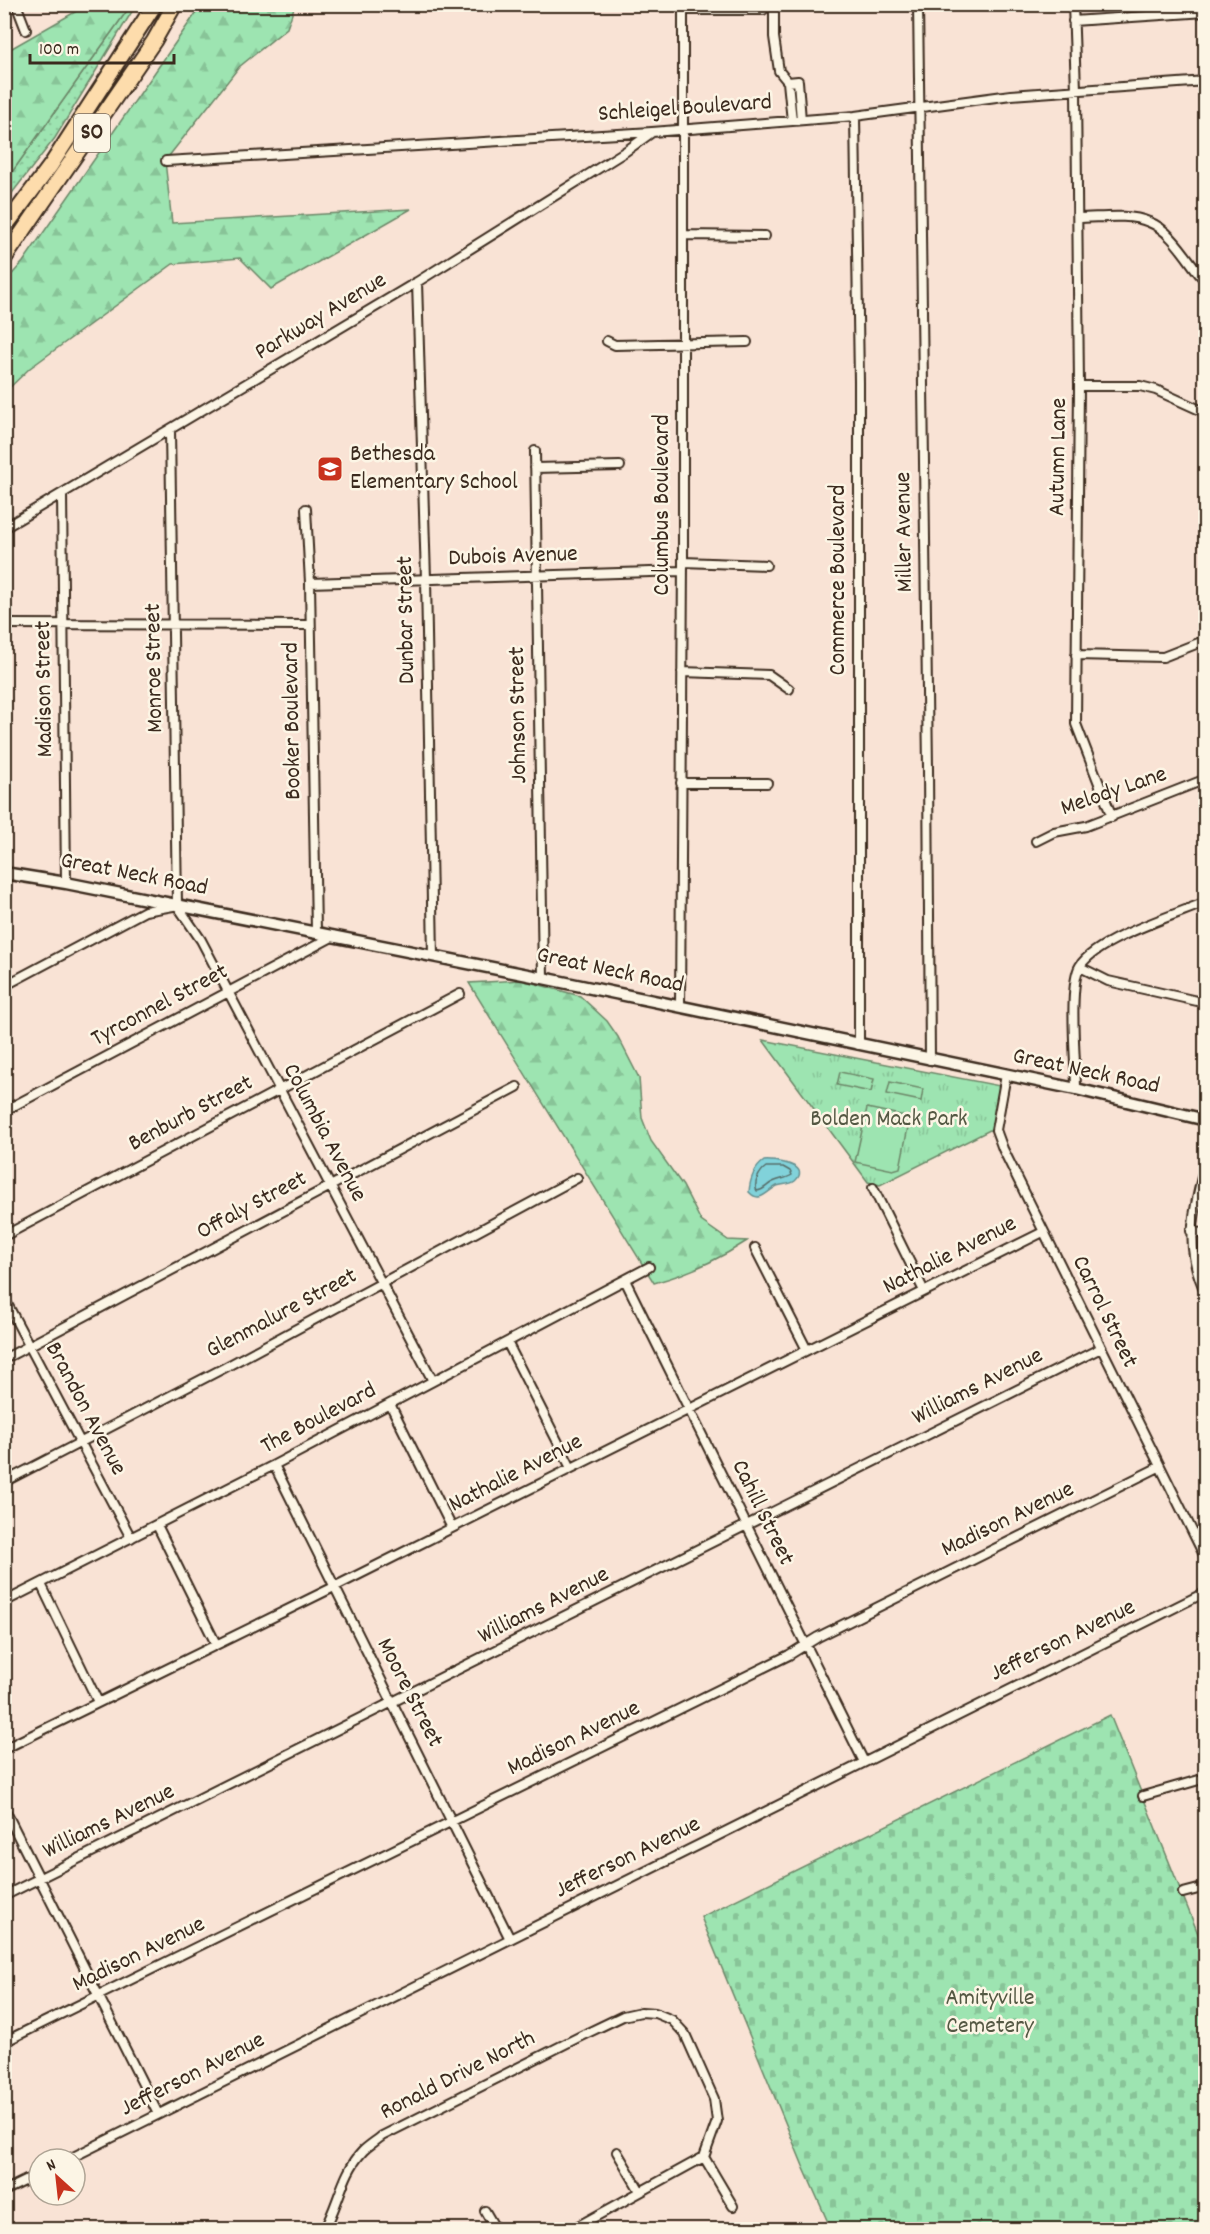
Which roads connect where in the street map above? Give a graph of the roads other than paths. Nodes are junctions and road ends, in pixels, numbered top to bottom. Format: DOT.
graph roads {
  1 [pos="16,4"];
  2 [pos="154,4"];
  3 [pos="174,4"];
  4 [pos="774,4"];
  5 [pos="918,4"];
  6 [pos="1072,4"];
  7 [pos="683,7"];
  8 [pos="762,10"];
  9 [pos="1206,12"];
  10 [pos="1073,21"];
  11 [pos="26,30"];
  12 [pos="1206,81"];
  13 [pos="1076,90"];
  14 [pos="919,109"];
  15 [pos="855,116"];
  16 [pos="797,120"];
  17 [pos="683,128"];
  18 [pos="652,132"];
  19 [pos="166,161"];
  20 [pos="1078,218"];
  21 [pos="4,228"];
  22 [pos="684,235"];
  23 [pos="765,236"];
  24 [pos="4,259"];
  25 [pos="1206,279"];
  26 [pos="417,282"];
  27 [pos="608,341"];
  28 [pos="747,342"];
  29 [pos="684,344"];
  30 [pos="1079,386"];
  31 [pos="1206,411"];
  32 [pos="170,430"];
  33 [pos="535,451"];
  34 [pos="620,466"];
  35 [pos="535,468"];
  36 [pos="62,494"];
  37 [pos="306,509"];
  38 [pos="4,528"];
  39 [pos="683,562"];
  40 [pos="766,565"];
  41 [pos="682,571"];
  42 [pos="536,576"];
  43 [pos="426,579"];
  44 [pos="310,583"];
  45 [pos="4,624"];
  46 [pos="63,624"];
  47 [pos="174,624"];
  48 [pos="310,625"];
  49 [pos="1206,640"];
  50 [pos="1076,655"];
  51 [pos="682,672"];
  52 [pos="789,688"];
  53 [pos="1206,779"];
  54 [pos="681,783"];
  55 [pos="767,783"];
  56 [pos="1112,816"];
  57 [pos="1036,841"];
  58 [pos="4,873"];
  59 [pos="66,883"];
  60 [pos="1206,902"];
  61 [pos="177,905"];
  62 [pos="316,932"];
  63 [pos="334,936"];
  64 [pos="433,956"];
  65 [pos="1080,967"];
  66 [pos="543,978"];
  67 [pos="4,986"];
  68 [pos="228,992"];
  69 [pos="460,994"];
  70 [pos="1206,1003"];
  71 [pos="680,1007"];
  72 [pos="859,1045"];
  73 [pos="930,1059"];
  74 [pos="1006,1076"];
  75 [pos="517,1087"];
  76 [pos="279,1089"];
  77 [pos="1076,1089"];
  78 [pos="4,1111"];
  79 [pos="1206,1120"];
  80 [pos="1206,1160"];
  81 [pos="577,1178"];
  82 [pos="331,1187"];
  83 [pos="873,1188"];
  84 [pos="1191,1231"];
  85 [pos="1043,1232"];
  86 [pos="1206,1234"];
  87 [pos="4,1236"];
  88 [pos="755,1248"];
  89 [pos="649,1267"];
  90 [pos="625,1280"];
  91 [pos="382,1283"];
  92 [pos="924,1291"];
  93 [pos="1206,1293"];
  94 [pos="4,1298"];
  95 [pos="507,1342"];
  96 [pos="30,1345"];
  97 [pos="1101,1348"];
  98 [pos="807,1350"];
  99 [pos="4,1359"];
  100 [pos="433,1381"];
  101 [pos="390,1404"];
  102 [pos="689,1409"];
  103 [pos="81,1442"];
  104 [pos="274,1465"];
  105 [pos="1159,1467"];
  106 [pos="571,1468"];
  107 [pos="4,1482"];
  108 [pos="157,1525"];
  109 [pos="747,1526"];
  110 [pos="452,1528"];
  111 [pos="132,1538"];
  112 [pos="1206,1559"];
  113 [pos="41,1584"];
  114 [pos="334,1587"];
  115 [pos="1206,1592"];
  116 [pos="4,1602"];
  117 [pos="216,1644"];
  118 [pos="806,1644"];
  119 [pos="98,1702"];
  120 [pos="392,1704"];
  121 [pos="4,1749"];
  122 [pos="864,1762"];
  123 [pos="1206,1778"];
  124 [pos="1143,1796"];
  125 [pos="4,1808"];
  126 [pos="452,1822"];
  127 [pos="40,1878"];
  128 [pos="1206,1887"];
  129 [pos="1183,1893"];
  130 [pos="4,1896"];
  131 [pos="510,1939"];
  132 [pos="99,1996"];
  133 [pos="4,2042"];
  134 [pos="158,2114"];
  135 [pos="87,2150"];
  136 [pos="617,2152"];
  137 [pos="704,2157"];
  138 [pos="27,2180"];
  139 [pos="4,2191"];
  140 [pos="640,2191"];
  141 [pos="733,2206"];
  142 [pos="485,2211"];
  143 [pos="324,2229"];
  144 [pos="496,2229"];
  145 [pos="571,2229"];
  1 -- 11 [label="street"];
  2 -- 21 [label="highway, SO"];
  3 -- 24 [label="highway, SO"];
  4 -- 16 [label="street"];
  5 -- 14 [label="street, Miller Avenue"];
  6 -- 10 [label="street, Autumn Lane"];
  7 -- 8 [label="street"];
  7 -- 17 [label="street, Columbus Boulevard"];
  9 -- 10 [label="street"];
  10 -- 13 [label="street, Autumn Lane"];
  12 -- 13 [label="street, Schleigel Boulevard"];
  13 -- 14 [label="street, Schleigel Boulevard"];
  13 -- 20 [label="street, Autumn Lane"];
  14 -- 15 [label="street, Schleigel Boulevard"];
  14 -- 73 [label="street, Miller Avenue"];
  15 -- 16 [label="street, Schleigel Boulevard"];
  15 -- 72 [label="street, Commerce Boulevard"];
  16 -- 17 [label="street, Schleigel Boulevard"];
  17 -- 18 [label="street, Schleigel Boulevard"];
  17 -- 22 [label="street, Columbus Boulevard"];
  18 -- 19 [label="street, Schleigel Boulevard"];
  18 -- 26 [label="street, Parkway Avenue"];
  20 -- 25 [label="street"];
  20 -- 30 [label="street, Autumn Lane"];
  22 -- 23 [label="street"];
  22 -- 29 [label="street, Columbus Boulevard"];
  26 -- 32 [label="street, Parkway Avenue"];
  26 -- 43 [label="street, Dunbar Street"];
  27 -- 29 [label="street"];
  28 -- 29 [label="street"];
  29 -- 39 [label="street, Columbus Boulevard"];
  30 -- 31 [label="street"];
  30 -- 50 [label="street, Autumn Lane"];
  32 -- 36 [label="street, Parkway Avenue"];
  32 -- 47 [label="street, Monroe Street"];
  33 -- 35 [label="street, Johnson Street"];
  34 -- 35 [label="street"];
  35 -- 42 [label="street, Johnson Street"];
  36 -- 38 [label="street, Parkway Avenue"];
  36 -- 46 [label="street, Madison Street"];
  37 -- 44 [label="street, Booker Boulevard"];
  39 -- 40 [label="street"];
  39 -- 41 [label="street, Columbus Boulevard"];
  41 -- 42 [label="street, Dubois Avenue"];
  41 -- 51 [label="street, Columbus Boulevard"];
  42 -- 43 [label="street, Dubois Avenue"];
  42 -- 66 [label="street, Johnson Street"];
  43 -- 44 [label="street, Dubois Avenue"];
  43 -- 64 [label="street, Dunbar Street"];
  44 -- 48 [label="street, Booker Boulevard"];
  45 -- 46 [label="street"];
  46 -- 47 [label="street"];
  46 -- 59 [label="street, Madison Street"];
  47 -- 48 [label="street"];
  47 -- 61 [label="street, Monroe Street"];
  48 -- 62 [label="street, Booker Boulevard"];
  49 -- 50 [label="street"];
  50 -- 56 [label="street, Autumn Lane"];
  51 -- 52 [label="street"];
  51 -- 54 [label="street, Columbus Boulevard"];
  53 -- 56 [label="street, Melody Lane"];
  54 -- 55 [label="street"];
  54 -- 71 [label="street, Columbus Boulevard"];
  56 -- 57 [label="street, Melody Lane"];
  58 -- 59 [label="main road, Great Neck Road"];
  59 -- 61 [label="main road, Great Neck Road"];
  60 -- 65 [label="street"];
  61 -- 62 [label="main road, Great Neck Road"];
  61 -- 67 [label="street"];
  61 -- 68 [label="street, Columbia Avenue"];
  62 -- 63 [label="main road, Great Neck Road"];
  63 -- 64 [label="main road, Great Neck Road"];
  63 -- 68 [label="street, Tyrconnel Street"];
  64 -- 66 [label="main road, Great Neck Road"];
  65 -- 70 [label="street"];
  65 -- 77 [label="street"];
  66 -- 71 [label="main road, Great Neck Road"];
  68 -- 76 [label="street, Columbia Avenue"];
  68 -- 78 [label="street, Tyrconnel Street"];
  69 -- 76 [label="street, Benburb Street"];
  71 -- 72 [label="main road, Great Neck Road"];
  72 -- 73 [label="main road, Great Neck Road"];
  73 -- 74 [label="main road, Great Neck Road"];
  74 -- 77 [label="main road, Great Neck Road"];
  74 -- 85 [label="street, Carrol Street"];
  75 -- 82 [label="street, Offaly Street"];
  76 -- 82 [label="street, Columbia Avenue"];
  76 -- 87 [label="street, Benburb Street"];
  77 -- 79 [label="main road, Great Neck Road"];
  80 -- 84 [label="street"];
  81 -- 91 [label="street, Glenmalure Street"];
  82 -- 91 [label="street, Columbia Avenue"];
  82 -- 96 [label="street, Offaly Street"];
  83 -- 92 [label="street"];
  84 -- 86 [label="street"];
  84 -- 93 [label="street"];
  85 -- 92 [label="street, Nathalie Avenue"];
  85 -- 97 [label="street, Carrol Street"];
  88 -- 98 [label="street"];
  89 -- 90 [label="street, The Boulevard"];
  90 -- 95 [label="street, The Boulevard"];
  90 -- 102 [label="street, Cahill Street"];
  91 -- 100 [label="street, Columbia Avenue"];
  91 -- 103 [label="street, Glenmalure Street"];
  92 -- 98 [label="street, Nathalie Avenue"];
  94 -- 96 [label="street, Brandon Avenue"];
  95 -- 100 [label="street, The Boulevard"];
  95 -- 106 [label="street"];
  96 -- 99 [label="street, Offaly Street"];
  96 -- 103 [label="street, Brandon Avenue"];
  97 -- 105 [label="street, Carrol Street"];
  97 -- 109 [label="street, Williams Avenue"];
  98 -- 102 [label="street, Nathalie Avenue"];
  100 -- 101 [label="street, The Boulevard"];
  101 -- 104 [label="street, The Boulevard"];
  101 -- 110 [label="street"];
  102 -- 106 [label="street, Nathalie Avenue"];
  102 -- 109 [label="street, Cahill Street"];
  103 -- 107 [label="street, Glenmalure Street"];
  103 -- 111 [label="street, Brandon Avenue"];
  104 -- 108 [label="street, The Boulevard"];
  104 -- 114 [label="street, Moore Street"];
  105 -- 112 [label="street, Carrol Street"];
  105 -- 118 [label="street, Madison Avenue"];
  106 -- 110 [label="street, Nathalie Avenue"];
  108 -- 111 [label="street, The Boulevard"];
  108 -- 117 [label="street"];
  109 -- 118 [label="street, Cahill Street"];
  109 -- 120 [label="street, Williams Avenue"];
  110 -- 114 [label="street, Nathalie Avenue"];
  111 -- 113 [label="street, The Boulevard"];
  113 -- 116 [label="street, The Boulevard"];
  113 -- 119 [label="street"];
  114 -- 117 [label="street, Nathalie Avenue"];
  114 -- 120 [label="street, Moore Street"];
  115 -- 122 [label="street, Jefferson Avenue"];
  117 -- 119 [label="street, Nathalie Avenue"];
  118 -- 122 [label="street, Cahill Street"];
  118 -- 126 [label="street, Madison Avenue"];
  119 -- 121 [label="street, Nathalie Avenue"];
  120 -- 126 [label="street, Moore Street"];
  120 -- 127 [label="street, Williams Avenue"];
  122 -- 131 [label="street, Jefferson Avenue"];
  123 -- 124 [label="street"];
  125 -- 127 [label="street"];
  126 -- 131 [label="street, Moore Street"];
  126 -- 132 [label="street, Madison Avenue"];
  127 -- 130 [label="street, Williams Avenue"];
  127 -- 132 [label="street"];
  128 -- 129 [label="street"];
  131 -- 134 [label="street, Jefferson Avenue"];
  132 -- 133 [label="street, Madison Avenue"];
  132 -- 134 [label="street"];
  134 -- 135 [label="street, Jefferson Avenue"];
  136 -- 140 [label="street"];
  137 -- 140 [label="street"];
  137 -- 141 [label="street"];
  137 -- 143 [label="street, Ronald Drive North"];
  138 -- 139 [label="street"];
  140 -- 145 [label="street"];
  142 -- 144 [label="street"];
}
